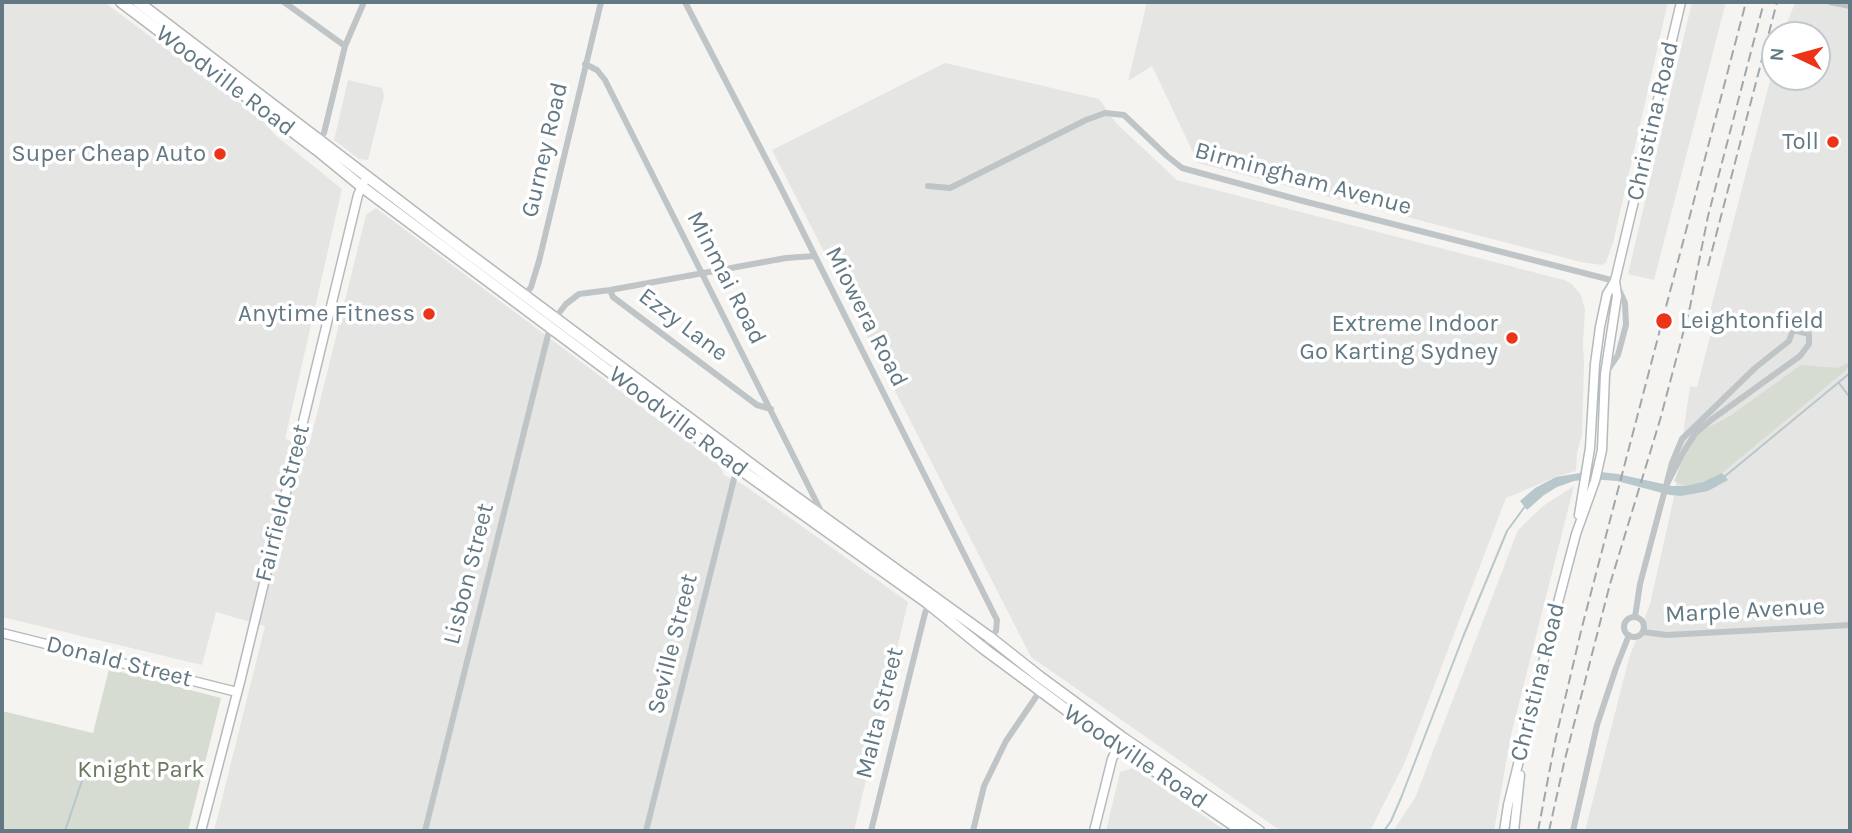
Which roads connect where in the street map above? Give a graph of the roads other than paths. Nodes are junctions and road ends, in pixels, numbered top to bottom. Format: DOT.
graph roads {
  1 [pos="121,2"];
  2 [pos="138,2"];
  3 [pos="284,2"];
  4 [pos="364,2"];
  5 [pos="601,2"];
  6 [pos="685,2"];
  7 [pos="1681,2"];
  8 [pos="1830,2"];
  9 [pos="1850,6"];
  10 [pos="345,46"];
  11 [pos="585,64"];
  12 [pos="318,140"];
  13 [pos="367,176"];
  14 [pos="361,186"];
  15 [pos="928,186"];
  16 [pos="814,256"];
  17 [pos="702,274"];
  18 [pos="1615,281"];
  19 [pos="610,290"];
  20 [pos="522,299"];
  21 [pos="553,322"];
  22 [pos="1605,374"];
  23 [pos="771,409"];
  24 [pos="737,467"];
  25 [pos="1667,484"];
  26 [pos="824,517"];
  27 [pos="1576,534"];
  28 [pos="929,604"];
  29 [pos="1635,617"];
  30 [pos="1850,625"];
  31 [pos="1643,632"];
  32 [pos="2,633"];
  33 [pos="1629,635"];
  34 [pos="992,639"];
  35 [pos="983,649"];
  36 [pos="1040,691"];
  37 [pos="237,692"];
  38 [pos="1121,742"];
  39 [pos="1522,748"];
  40 [pos="201,831"];
  41 [pos="425,831"];
  42 [pos="646,831"];
  43 [pos="871,831"];
  44 [pos="973,831"];
  45 [pos="1094,831"];
  46 [pos="1242,831"];
  47 [pos="1259,831"];
  48 [pos="1504,831"];
  49 [pos="1514,831"];
  50 [pos="1573,831"];
  1 -- 14 [label="main road, Woodville Road"];
  2 -- 12 [label="main road, Woodville Road"];
  3 -- 10 [label="street"];
  4 -- 10 [label="street"];
  5 -- 11 [label="street, Gurney Road"];
  6 -- 16 [label="street, Miowera Road"];
  7 -- 18 [label="main road, Christina Road"];
  8 -- 9 [label="street"];
  10 -- 12 [label="street"];
  11 -- 17 [label="street, Minmai Road"];
  11 -- 20 [label="street, Gurney Road"];
  12 -- 13 [label="main road, Woodville Road"];
  13 -- 14 [label="main road, Fairfield Street"];
  13 -- 20 [label="main road, Woodville Road"];
  14 -- 20 [label="main road, Woodville Road"];
  14 -- 37 [label="main road, Fairfield Street"];
  15 -- 18 [label="street, Birmingham Avenue"];
  16 -- 17 [label="street"];
  16 -- 34 [label="street, Miowera Road"];
  17 -- 19 [label="street"];
  17 -- 23 [label="street, Minmai Road"];
  18 -- 22 [label="main road, Christina Road"];
  18 -- 22 [label="street"];
  18 -- 27 [label="main road, Christina Road"];
  19 -- 21 [label="street"];
  19 -- 23 [label="street, Ezzy Lane"];
  20 -- 21 [label="main road, Woodville Road"];
  21 -- 24 [label="main road, Woodville Road"];
  21 -- 26 [label="main road, Woodville Road"];
  21 -- 41 [label="street, Lisbon Street"];
  22 -- 27 [label="main road, Christina Road"];
  23 -- 26 [label="street, Minmai Road"];
  24 -- 28 [label="main road, Woodville Road"];
  24 -- 42 [label="street, Seville Street"];
  25 -- 25 [label="street"];
  25 -- 29 [label="street"];
  26 -- 34 [label="main road, Woodville Road"];
  27 -- 39 [label="main road, Christina Road"];
  28 -- 35 [label="main road, Woodville Road"];
  28 -- 43 [label="street, Malta Street"];
  29 -- 31 [label="street"];
  29 -- 33 [label="street"];
  30 -- 31 [label="street, Marple Avenue"];
  31 -- 33 [label="street"];
  32 -- 37 [label="main road, Donald Street"];
  33 -- 50 [label="street"];
  34 -- 35 [label="street"];
  34 -- 38 [label="main road, Woodville Road"];
  35 -- 36 [label="main road, Woodville Road"];
  36 -- 38 [label="main road, Woodville Road"];
  36 -- 44 [label="street"];
  37 -- 40 [label="main road, Fairfield Street"];
  38 -- 45 [label="main road"];
  38 -- 46 [label="main road, Woodville Road"];
  38 -- 47 [label="main road, Woodville Road"];
  39 -- 48 [label="main road, Christina Road"];
  39 -- 49 [label="main road"];
}
